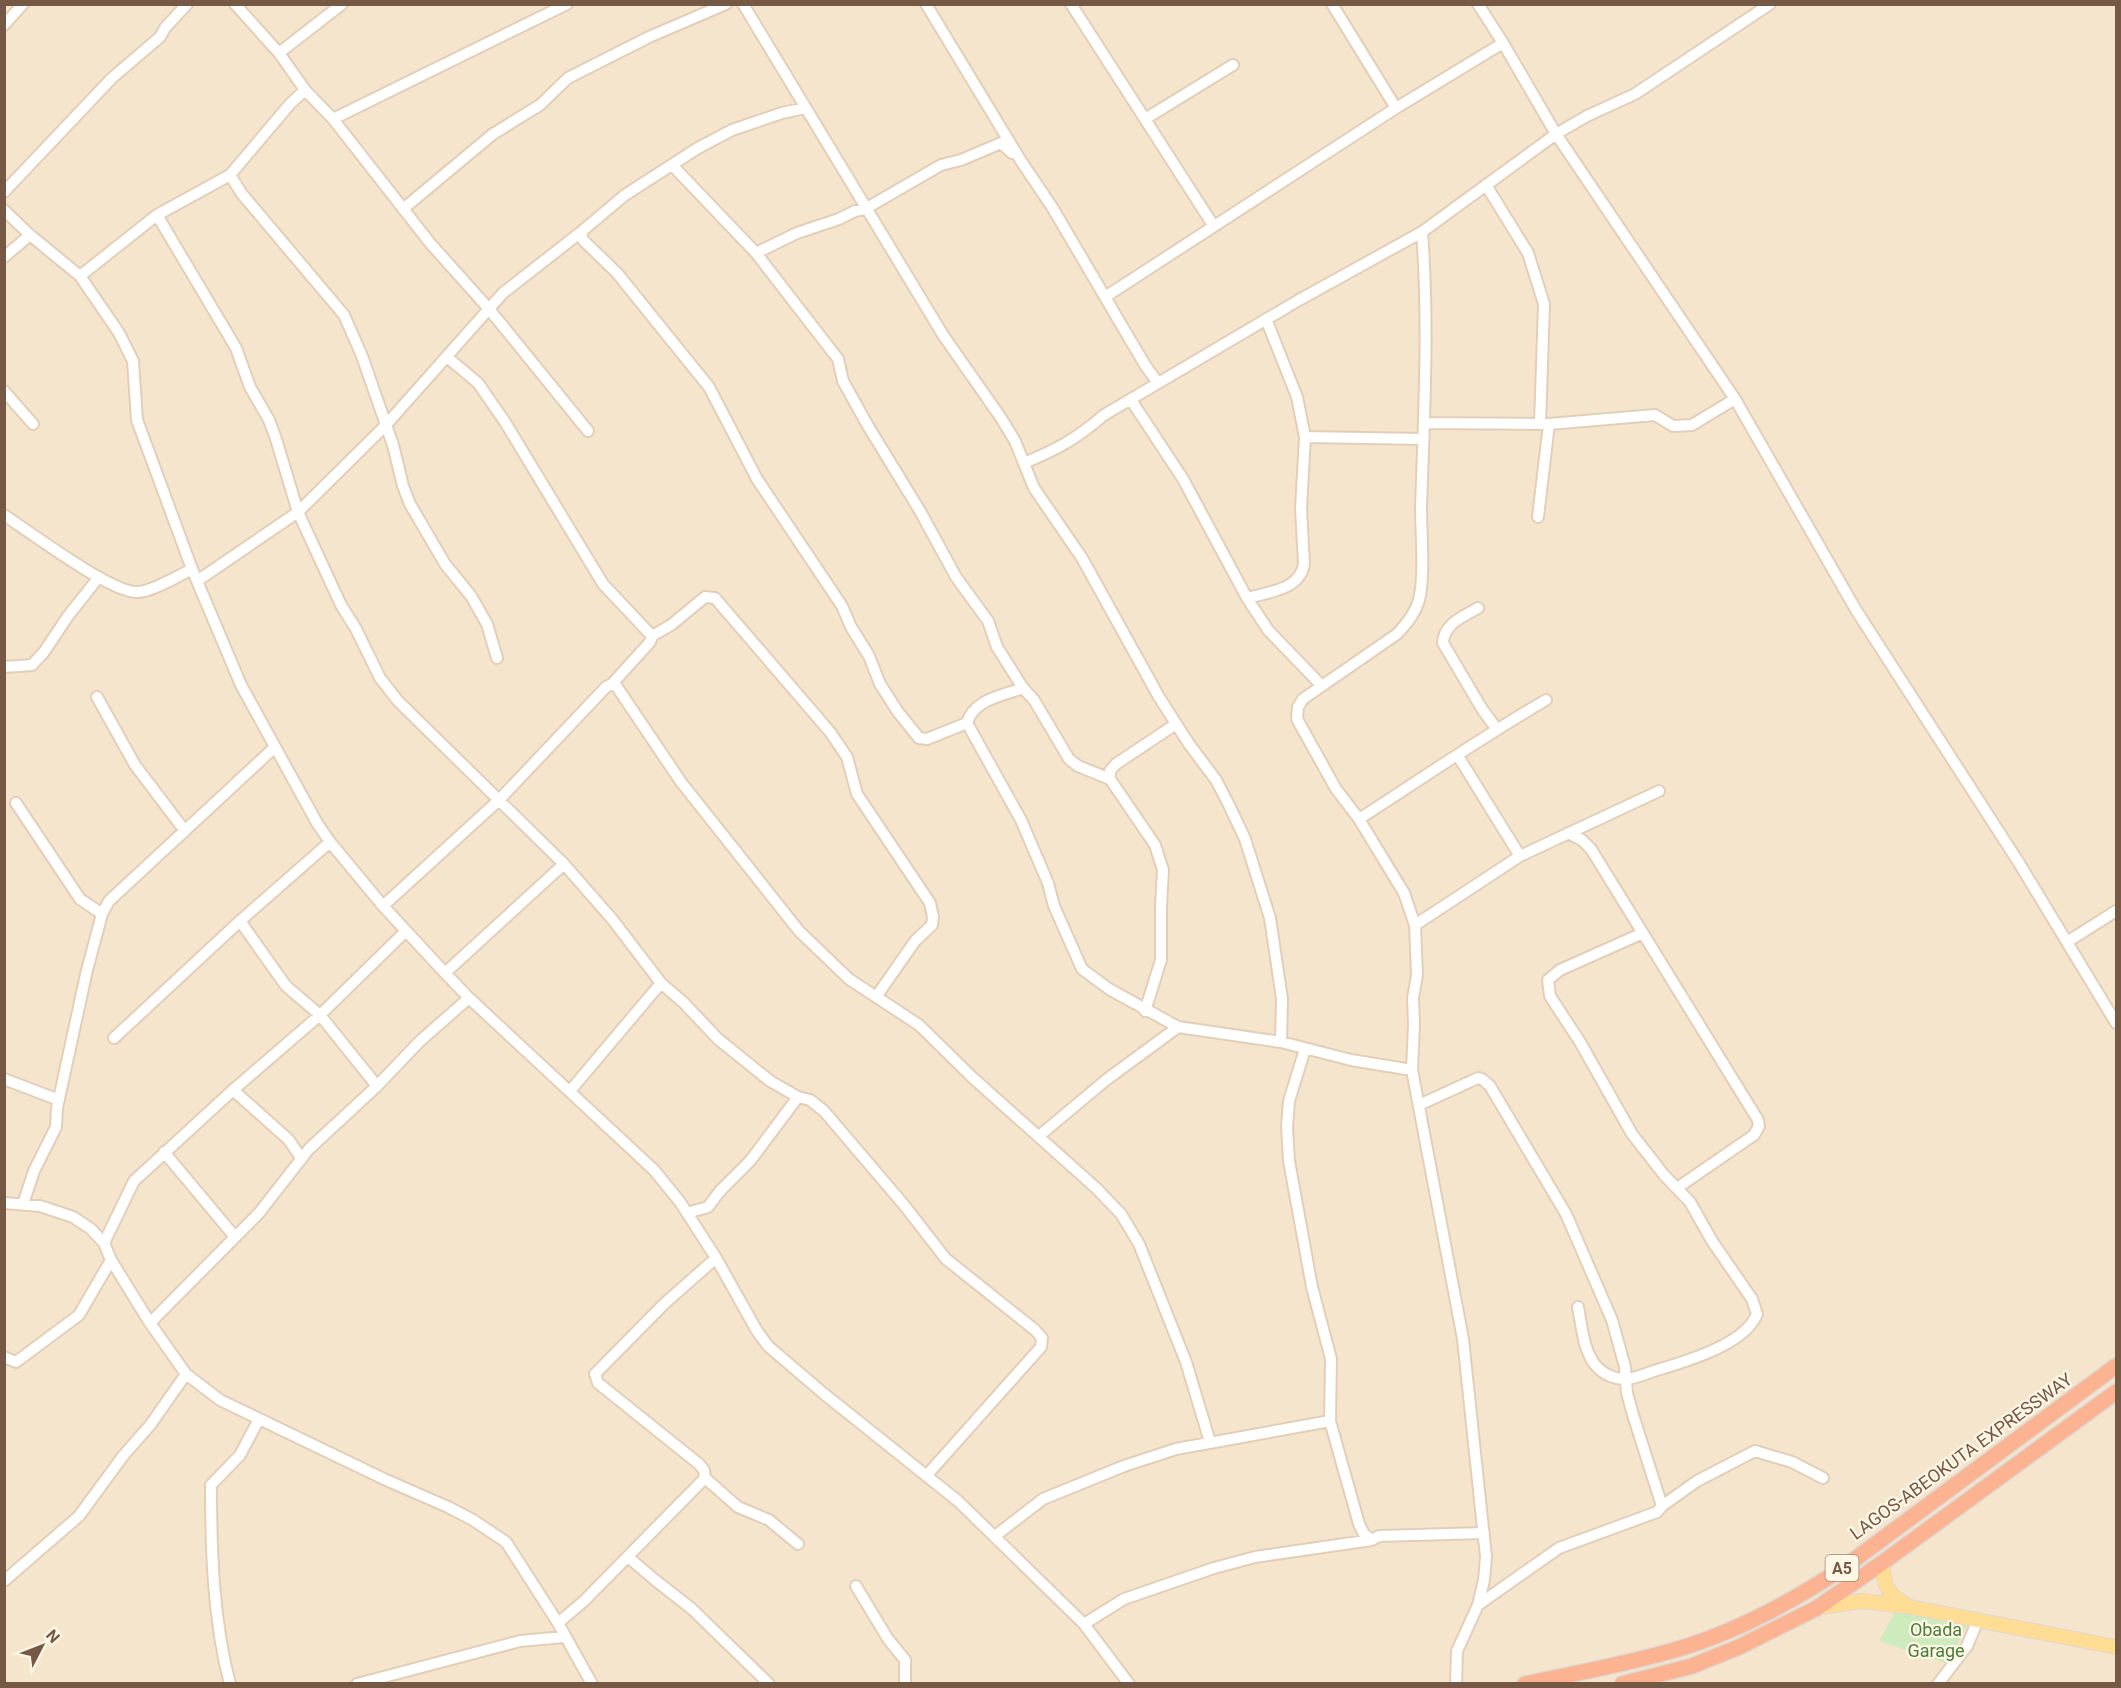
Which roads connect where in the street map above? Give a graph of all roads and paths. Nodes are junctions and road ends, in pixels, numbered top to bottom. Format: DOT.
graph roads {
  1 [pos="23,4"];
  2 [pos="187,4"];
  3 [pos="235,4"];
  4 [pos="342,4"];
  5 [pos="567,4"];
  6 [pos="726,4"];
  7 [pos="743,4"];
  8 [pos="926,4"];
  9 [pos="1071,4"];
  10 [pos="1332,4"];
  11 [pos="1478,4"];
  12 [pos="1770,4"];
  13 [pos="4,25"];
  14 [pos="1503,43"];
  15 [pos="279,53"];
  16 [pos="1233,65"];
  17 [pos="305,90"];
  18 [pos="805,108"];
  19 [pos="1396,108"];
  20 [pos="333,119"];
  21 [pos="1145,119"];
  22 [pos="1556,134"];
  23 [pos="1021,161"];
  24 [pos="672,165"];
  25 [pos="230,175"];
  26 [pos="1486,185"];
  27 [pos="4,192"];
  28 [pos="865,208"];
  29 [pos="404,209"];
  30 [pos="4,210"];
  31 [pos="157,215"];
  32 [pos="1213,225"];
  33 [pos="581,232"];
  34 [pos="1422,232"];
  35 [pos="30,235"];
  36 [pos="756,253"];
  37 [pos="4,257"];
  38 [pos="80,276"];
  39 [pos="1105,297"];
  40 [pos="489,309"];
  41 [pos="1266,319"];
  42 [pos="447,357"];
  43 [pos="1158,383"];
  44 [pos="4,391"];
  45 [pos="1735,399"];
  46 [pos="1131,400"];
  47 [pos="1424,423"];
  48 [pos="33,424"];
  49 [pos="1545,424"];
  50 [pos="385,426"];
  51 [pos="588,431"];
  52 [pos="1305,437"];
  53 [pos="1424,439"];
  54 [pos="1024,463"];
  55 [pos="298,512"];
  56 [pos="4,515"];
  57 [pos="1538,518"];
  58 [pos="192,570"];
  59 [pos="99,577"];
  60 [pos="197,581"];
  61 [pos="1247,598"];
  62 [pos="1478,608"];
  63 [pos="652,636"];
  64 [pos="497,658"];
  65 [pos="4,667"];
  66 [pos="612,684"];
  67 [pos="1321,685"];
  68 [pos="1023,688"];
  69 [pos="97,697"];
  70 [pos="1546,700"];
  71 [pos="967,723"];
  72 [pos="1176,724"];
  73 [pos="1496,728"];
  74 [pos="275,747"];
  75 [pos="1458,756"];
  76 [pos="1110,779"];
  77 [pos="1659,791"];
  78 [pos="499,800"];
  79 [pos="16,803"];
  80 [pos="1359,819"];
  81 [pos="185,831"];
  82 [pos="1568,833"];
  83 [pos="330,842"];
  84 [pos="1520,855"];
  85 [pos="564,864"];
  86 [pos="383,906"];
  87 [pos="2116,911"];
  88 [pos="102,914"];
  89 [pos="240,921"];
  90 [pos="1415,925"];
  91 [pos="406,931"];
  92 [pos="1643,933"];
  93 [pos="2067,942"];
  94 [pos="445,973"];
  95 [pos="661,983"];
  96 [pos="876,997"];
  97 [pos="469,998"];
  98 [pos="1145,1011"];
  99 [pos="320,1015"];
  100 [pos="2116,1023"];
  101 [pos="1178,1027"];
  102 [pos="114,1038"];
  103 [pos="1281,1042"];
  104 [pos="1305,1049"];
  105 [pos="1412,1070"];
  106 [pos="4,1079"];
  107 [pos="377,1086"];
  108 [pos="233,1090"];
  109 [pos="570,1091"];
  110 [pos="798,1097"];
  111 [pos="59,1100"];
  112 [pos="1419,1105"];
  113 [pos="1039,1136"];
  114 [pos="164,1152"];
  115 [pos="301,1158"];
  116 [pos="1677,1188"];
  117 [pos="4,1203"];
  118 [pos="23,1204"];
  119 [pos="687,1213"];
  120 [pos="235,1237"];
  121 [pos="104,1243"];
  122 [pos="716,1258"];
  123 [pos="111,1260"];
  124 [pos="1578,1307"];
  125 [pos="150,1323"];
  126 [pos="4,1357"];
  127 [pos="2116,1366"];
  128 [pos="186,1374"];
  129 [pos="1626,1379"];
  130 [pos="2116,1392"];
  131 [pos="259,1419"];
  132 [pos="1330,1421"];
  133 [pos="1210,1442"];
  134 [pos="927,1475"];
  135 [pos="705,1478"];
  136 [pos="1823,1478"];
  137 [pos="1662,1506"];
  138 [pos="1484,1533"];
  139 [pos="995,1536"];
  140 [pos="1372,1540"];
  141 [pos="798,1544"];
  142 [pos="628,1557"];
  143 [pos="1882,1563"];
  144 [pos="4,1581"];
  145 [pos="856,1586"];
  146 [pos="1478,1605"];
  147 [pos="1910,1607"];
  148 [pos="1816,1608"];
  149 [pos="1978,1620"];
  150 [pos="558,1623"];
  151 [pos="1084,1624"];
  152 [pos="564,1637"];
  153 [pos="2116,1647"];
  154 [pos="230,1683"];
  155 [pos="357,1683"];
  156 [pos="592,1683"];
  157 [pos="769,1683"];
  158 [pos="905,1683"];
  159 [pos="1129,1683"];
  160 [pos="1456,1683"];
  161 [pos="1525,1683"];
  162 [pos="1622,1683"];
  163 [pos="1938,1683"];
  1 -- 13 [label="street"];
  2 -- 27 [label="street"];
  3 -- 15 [label="street"];
  4 -- 15 [label="street"];
  5 -- 20 [label="street"];
  6 -- 29 [label="street"];
  7 -- 18 [label="street"];
  8 -- 23 [label="street"];
  9 -- 21 [label="street"];
  10 -- 19 [label="street"];
  11 -- 14 [label="street"];
  12 -- 22 [label="street"];
  14 -- 19 [label="street"];
  14 -- 22 [label="street"];
  15 -- 17 [label="street"];
  16 -- 21 [label="street"];
  17 -- 20 [label="street"];
  17 -- 25 [label="street"];
  18 -- 24 [label="street"];
  18 -- 28 [label="street"];
  19 -- 32 [label="street"];
  20 -- 29 [label="street"];
  21 -- 32 [label="street"];
  22 -- 26 [label="street"];
  22 -- 45 [label="street"];
  23 -- 28 [label="street"];
  23 -- 39 [label="street"];
  24 -- 33 [label="street"];
  24 -- 36 [label="street"];
  25 -- 31 [label="street"];
  25 -- 50 [label="street"];
  26 -- 34 [label="street"];
  26 -- 49 [label="street"];
  28 -- 36 [label="street"];
  28 -- 54 [label="street"];
  29 -- 40 [label="street"];
  30 -- 35 [label="street"];
  31 -- 38 [label="street"];
  31 -- 55 [label="street"];
  32 -- 39 [label="street"];
  33 -- 40 [label="street"];
  33 -- 71 [label="street"];
  34 -- 41 [label="street"];
  34 -- 47 [label="street"];
  35 -- 37 [label="street"];
  35 -- 38 [label="street"];
  36 -- 68 [label="street"];
  38 -- 58 [label="street"];
  39 -- 43 [label="street"];
  40 -- 42 [label="street"];
  40 -- 51 [label="street"];
  41 -- 43 [label="street"];
  41 -- 52 [label="street"];
  42 -- 50 [label="street"];
  42 -- 63 [label="street"];
  43 -- 46 [label="street"];
  44 -- 48 [label="street"];
  45 -- 49 [label="street"];
  45 -- 93 [label="street"];
  46 -- 54 [label="street"];
  46 -- 61 [label="street"];
  47 -- 49 [label="street"];
  47 -- 53 [label="street"];
  49 -- 57 [label="street"];
  50 -- 55 [label="street"];
  50 -- 64 [label="street"];
  52 -- 53 [label="street"];
  52 -- 61 [label="street"];
  53 -- 67 [label="street"];
  54 -- 72 [label="street"];
  55 -- 60 [label="street"];
  55 -- 78 [label="street"];
  56 -- 59 [label="street"];
  58 -- 59 [label="street"];
  58 -- 60 [label="street"];
  59 -- 65 [label="street"];
  60 -- 74 [label="street"];
  61 -- 67 [label="street"];
  62 -- 73 [label="street"];
  63 -- 66 [label="street"];
  63 -- 96 [label="street"];
  66 -- 78 [label="street"];
  66 -- 96 [label="street"];
  67 -- 80 [label="street"];
  68 -- 71 [label="street"];
  68 -- 76 [label="street"];
  69 -- 81 [label="street"];
  70 -- 73 [label="street"];
  71 -- 98 [label="street"];
  72 -- 76 [label="street"];
  72 -- 103 [label="street"];
  73 -- 75 [label="street"];
  74 -- 81 [label="street"];
  74 -- 83 [label="street"];
  75 -- 80 [label="street"];
  75 -- 84 [label="street"];
  76 -- 98 [label="street"];
  77 -- 82 [label="street"];
  78 -- 85 [label="street"];
  78 -- 86 [label="street"];
  79 -- 88 [label="street"];
  80 -- 90 [label="street"];
  81 -- 88 [label="street"];
  82 -- 84 [label="street"];
  82 -- 92 [label="street"];
  83 -- 86 [label="street"];
  83 -- 89 [label="street"];
  84 -- 90 [label="street"];
  85 -- 94 [label="street"];
  85 -- 95 [label="street"];
  86 -- 91 [label="street"];
  87 -- 93 [label="street"];
  88 -- 111 [label="street"];
  89 -- 99 [label="street"];
  89 -- 102 [label="street"];
  90 -- 105 [label="street"];
  91 -- 94 [label="street"];
  91 -- 99 [label="street"];
  92 -- 116 [label="street"];
  92 -- 116 [label="street"];
  93 -- 100 [label="street"];
  94 -- 97 [label="street"];
  95 -- 109 [label="street"];
  95 -- 110 [label="street"];
  96 -- 113 [label="street"];
  97 -- 107 [label="street"];
  97 -- 109 [label="street"];
  98 -- 101 [label="street"];
  99 -- 107 [label="street"];
  99 -- 108 [label="street"];
  101 -- 103 [label="street"];
  101 -- 113 [label="street"];
  103 -- 104 [label="street"];
  104 -- 105 [label="street"];
  104 -- 132 [label="street"];
  105 -- 112 [label="street"];
  106 -- 111 [label="street"];
  107 -- 115 [label="street"];
  108 -- 114 [label="street"];
  108 -- 115 [label="street"];
  109 -- 119 [label="street"];
  110 -- 119 [label="street"];
  110 -- 134 [label="street"];
  111 -- 118 [label="street"];
  112 -- 129 [label="street"];
  112 -- 138 [label="street"];
  113 -- 133 [label="street"];
  114 -- 120 [label="street"];
  114 -- 121 [label="street"];
  115 -- 120 [label="street"];
  116 -- 129 [label="street"];
  117 -- 118 [label="street"];
  118 -- 121 [label="street"];
  119 -- 122 [label="street"];
  120 -- 125 [label="street"];
  121 -- 123 [label="street"];
  122 -- 134 [label="street"];
  122 -- 135 [label="street"];
  123 -- 125 [label="street"];
  123 -- 126 [label="street"];
  124 -- 129 [label="street"];
  125 -- 128 [label="street"];
  127 -- 161 [label="highway, LAGOS-ABEOKUTA EXPRESSWAY / A5"];
  128 -- 131 [label="street"];
  128 -- 144 [label="street"];
  129 -- 137 [label="street"];
  130 -- 143 [label="highway, A5"];
  131 -- 150 [label="street"];
  131 -- 154 [label="street"];
  132 -- 133 [label="street"];
  132 -- 140 [label="street"];
  133 -- 139 [label="street"];
  134 -- 139 [label="street"];
  135 -- 141 [label="street"];
  135 -- 142 [label="street"];
  136 -- 137 [label="street"];
  137 -- 146 [label="street"];
  138 -- 140 [label="street"];
  138 -- 146 [label="street"];
  139 -- 151 [label="street"];
  140 -- 151 [label="street"];
  142 -- 150 [label="street"];
  142 -- 157 [label="street"];
  143 -- 147 [label="main road"];
  143 -- 148 [label="highway, A5"];
  145 -- 158 [label="street"];
  146 -- 160 [label="street"];
  147 -- 148 [label="main road"];
  147 -- 149 [label="main road"];
  148 -- 162 [label="highway, A5"];
  149 -- 153 [label="main road"];
  149 -- 163 [label="street"];
  150 -- 152 [label="street"];
  151 -- 159 [label="street"];
  152 -- 155 [label="street"];
  152 -- 156 [label="street"];
}
